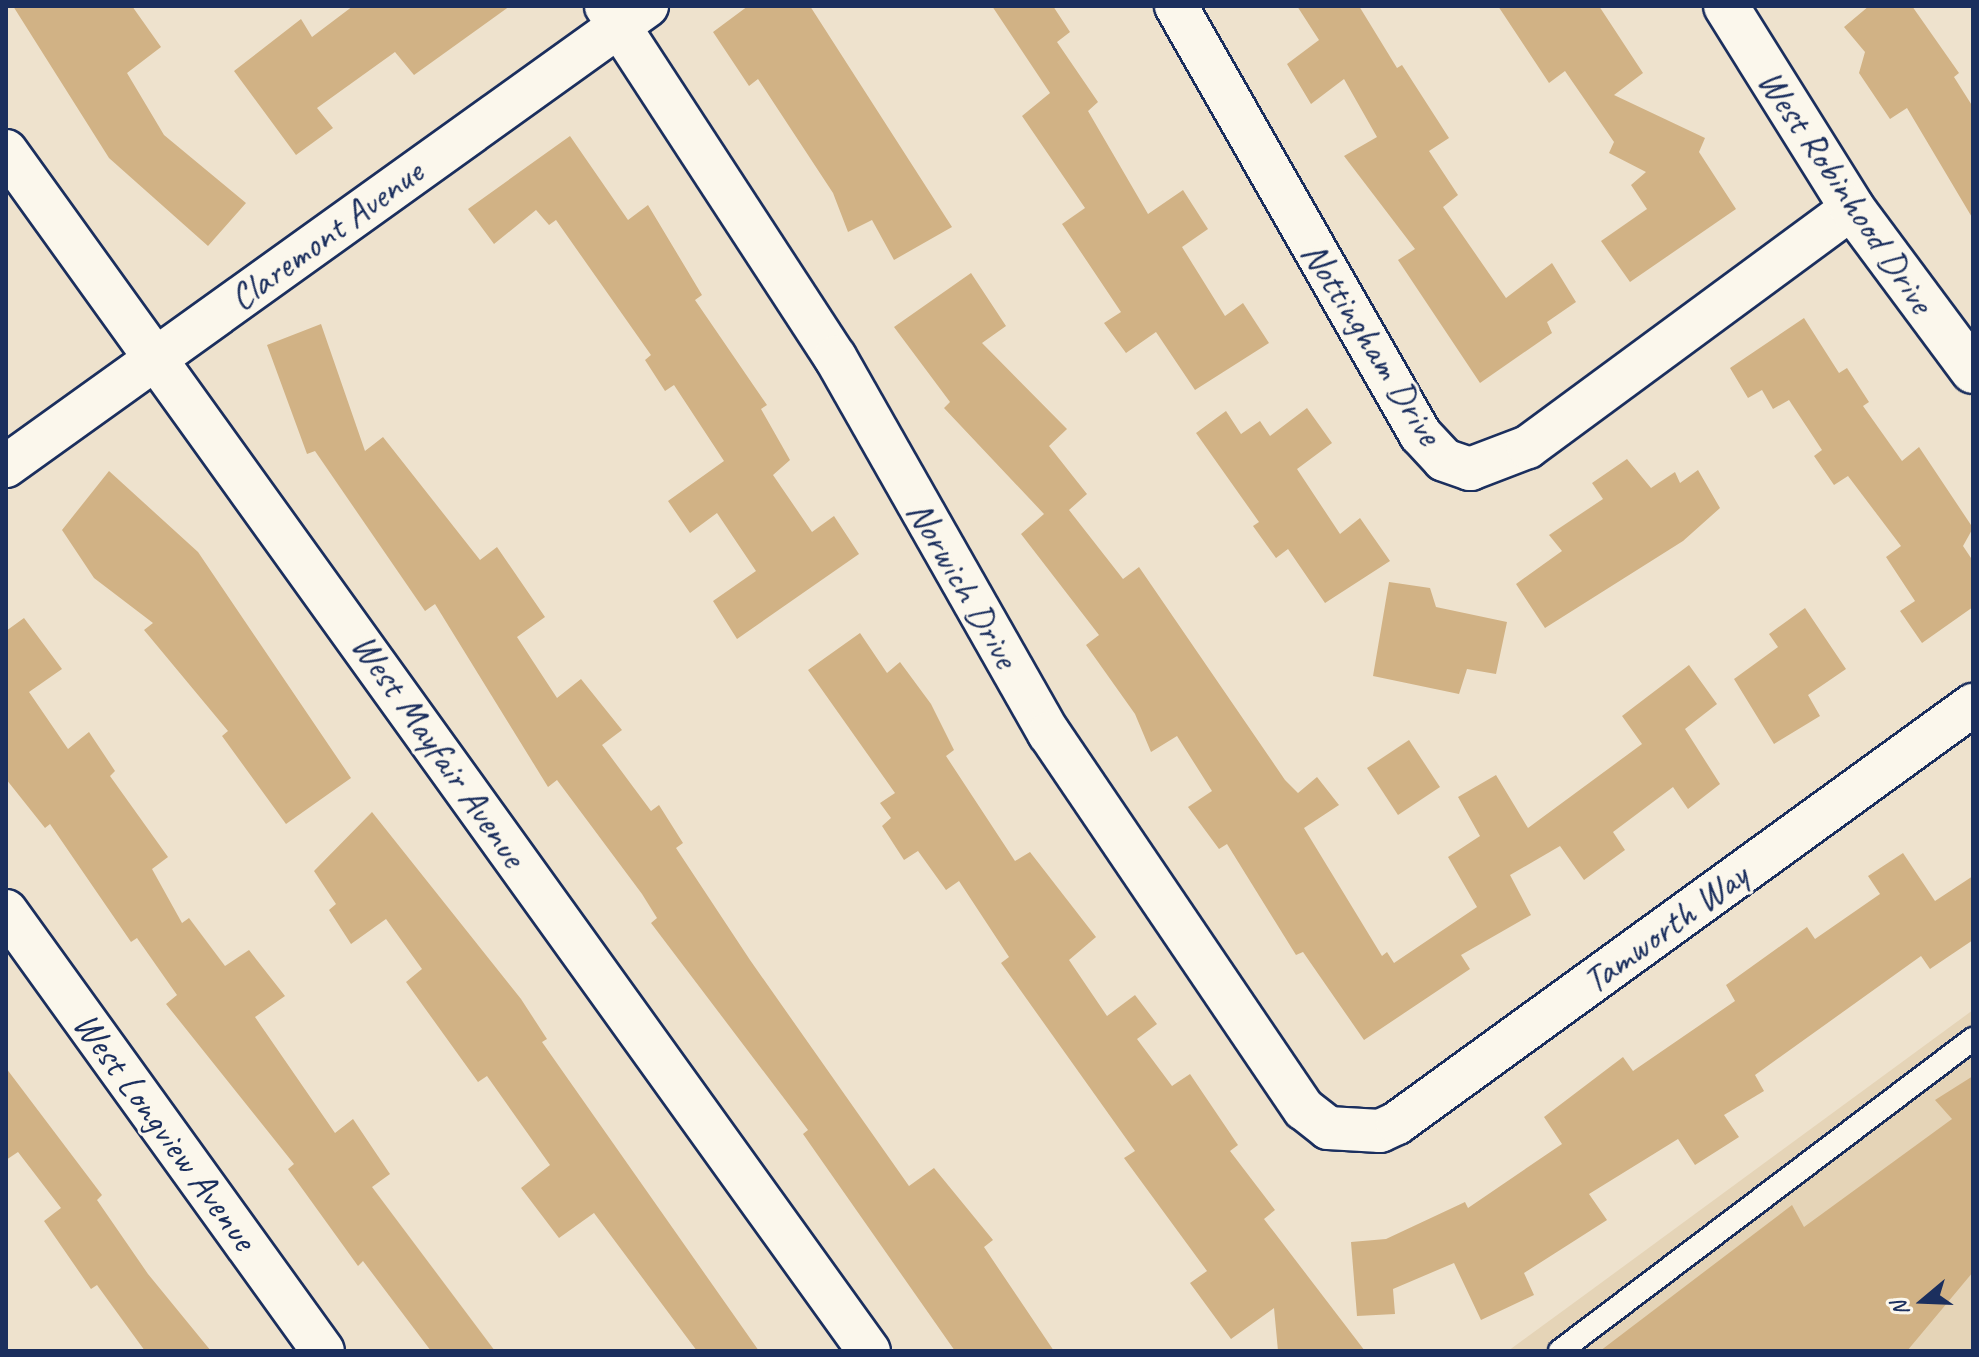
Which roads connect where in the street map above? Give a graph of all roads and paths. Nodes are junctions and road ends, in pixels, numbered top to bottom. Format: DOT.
graph roads {
  1 [pos="1176,6"];
  2 [pos="1726,6"];
  3 [pos="624,13"];
  4 [pos="6,151"];
  5 [pos="1852,208"];
  6 [pos="158,356"];
  7 [pos="1973,371"];
  8 [pos="6,466"];
  9 [pos="1973,705"];
  10 [pos="6,911"];
  11 [pos="1973,1039"];
  12 [pos="1351,1133"];
  13 [pos="323,1351"];
  14 [pos="869,1351"];
  15 [pos="1560,1351"];
  1 -- 5 [label="street, Nottingham Drive"];
  2 -- 5 [label="street, West Robinhood Drive"];
  3 -- 6 [label="street, Claremont Avenue"];
  3 -- 12 [label="street, Norwich Drive"];
  4 -- 6 [label="street, West Mayfair Avenue"];
  5 -- 7 [label="street, West Robinhood Drive"];
  6 -- 8 [label="street, Claremont Avenue"];
  6 -- 14 [label="street, West Mayfair Avenue"];
  9 -- 12 [label="street, Tamworth Way"];
  10 -- 13 [label="street, West Longview Avenue"];
  11 -- 15 [label="lane"];
}
